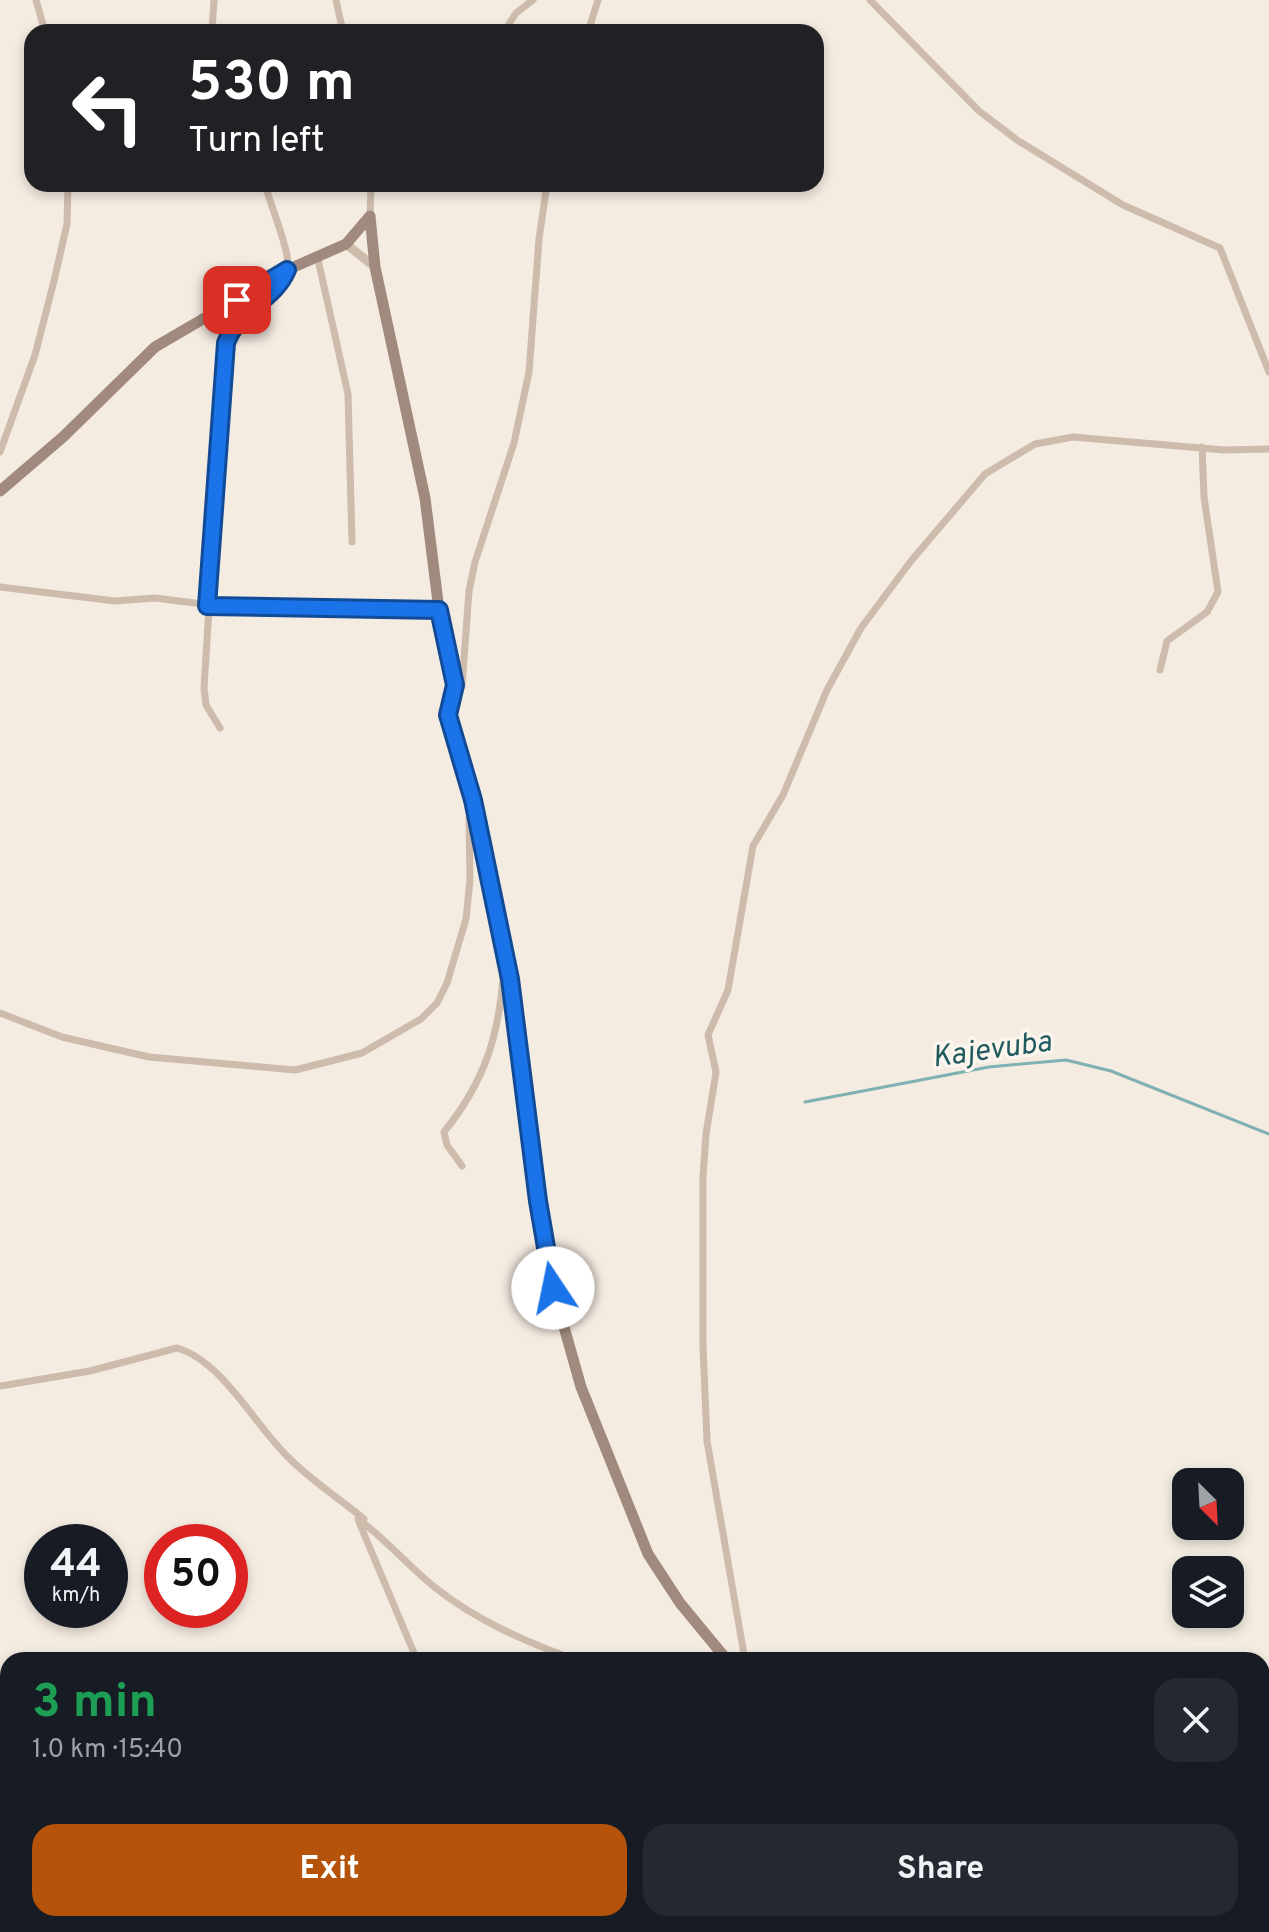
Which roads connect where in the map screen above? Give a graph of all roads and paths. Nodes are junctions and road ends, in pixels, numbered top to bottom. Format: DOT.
graph roads {
  1 [pos="36,0"];
  2 [pos="214,0"];
  3 [pos="336,0"];
  4 [pos="533,0"];
  5 [pos="598,0"];
  6 [pos="870,0"];
  7 [pos="43,24"];
  8 [pos="212,24"];
  9 [pos="341,24"];
  10 [pos="509,24"];
  11 [pos="590,24"];
  12 [pos="68,192"];
  13 [pos="267,192"];
  14 [pos="371,192"];
  15 [pos="546,192"];
  16 [pos="370,216"];
  17 [pos="346,244"];
  18 [pos="317,255"];
  19 [pos="375,267"];
  20 [pos="287,270"];
  21 [pos="1269,372"];
  22 [pos="3,433"];
  23 [pos="1202,447"];
  24 [pos="1269,449"];
  25 [pos="0,452"];
  26 [pos="0,491"];
  27 [pos="352,542"];
  28 [pos="0,587"];
  29 [pos="207,606"];
  30 [pos="439,610"];
  31 [pos="1160,670"];
  32 [pos="448,715"];
  33 [pos="220,728"];
  34 [pos="473,800"];
  35 [pos="505,955"];
  36 [pos="0,1013"];
  37 [pos="462,1166"];
  38 [pos="0,1386"];
  39 [pos="358,1519"];
  40 [pos="414,1652"];
  41 [pos="555,1652"];
  42 [pos="721,1652"];
  43 [pos="744,1652"];
  1 -- 7 [label="street"];
  2 -- 8 [label="street"];
  3 -- 9 [label="street"];
  4 -- 10 [label="street"];
  5 -- 11 [label="street"];
  6 -- 21 [label="street"];
  12 -- 22 [label="street"];
  13 -- 20 [label="street"];
  14 -- 16 [label="street"];
  15 -- 32 [label="street"];
  16 -- 17 [label="main road"];
  16 -- 19 [label="main road"];
  17 -- 18 [label="main road"];
  17 -- 19 [label="street"];
  18 -- 20 [label="main road"];
  18 -- 27 [label="street"];
  19 -- 30 [label="main road"];
  20 -- 26 [label="main road"];
  20 -- 29 [label="street"];
  22 -- 25 [label="street"];
  23 -- 24 [label="street"];
  23 -- 31 [label="street"];
  23 -- 43 [label="street"];
  28 -- 29 [label="street"];
  29 -- 30 [label="street"];
  29 -- 33 [label="street"];
  30 -- 32 [label="main road"];
  32 -- 34 [label="main road"];
  34 -- 35 [label="main road"];
  34 -- 36 [label="street"];
  35 -- 37 [label="street"];
  35 -- 42 [label="main road"];
  38 -- 39 [label="street"];
  39 -- 40 [label="street"];
  39 -- 41 [label="street"];
}
